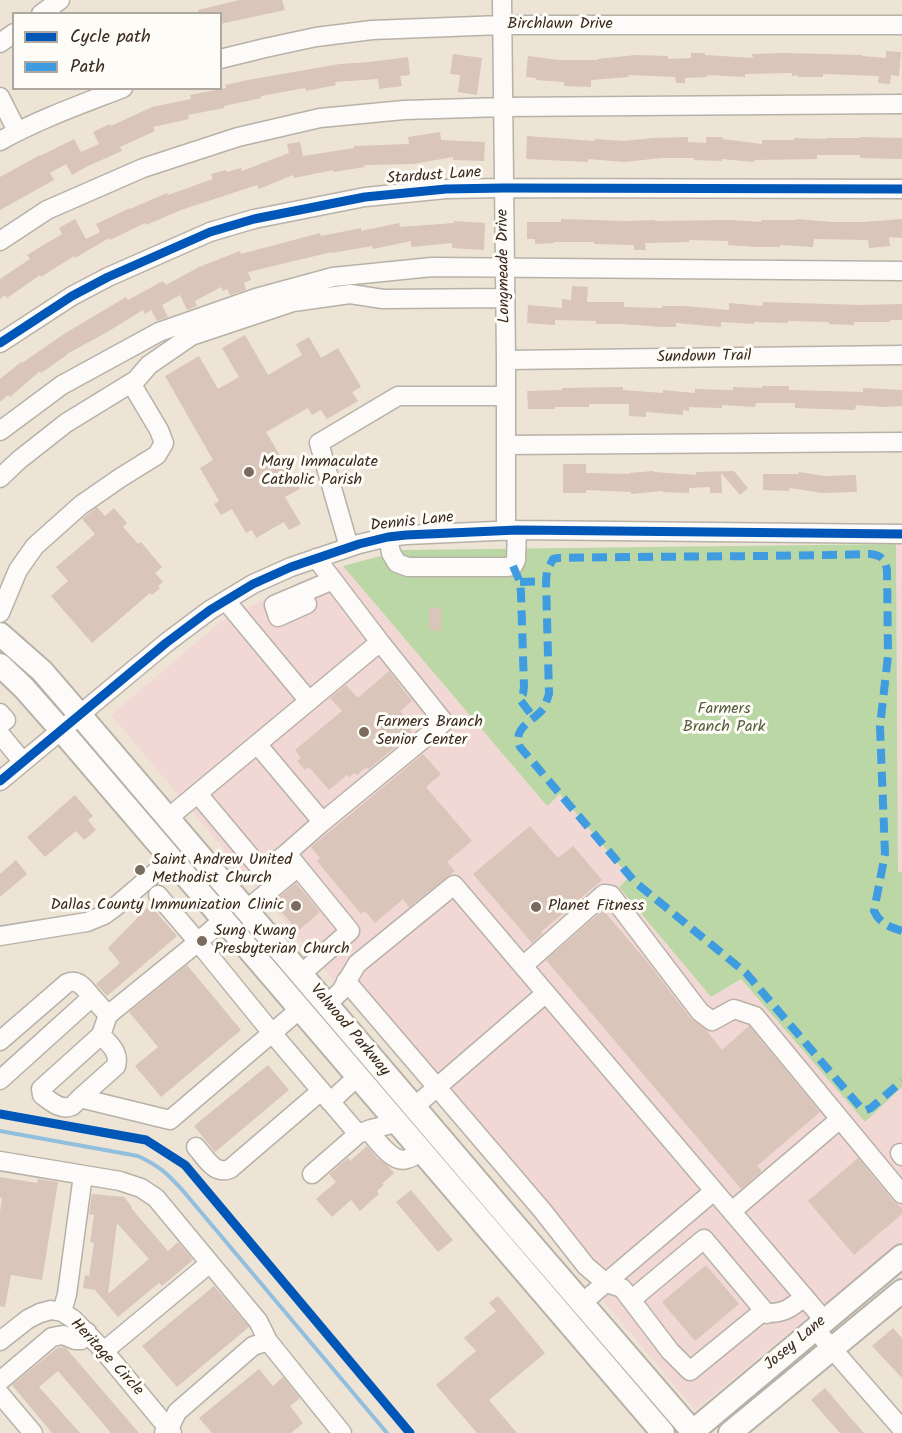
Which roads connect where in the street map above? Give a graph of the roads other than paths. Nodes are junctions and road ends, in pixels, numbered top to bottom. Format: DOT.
graph roads {
  1 [pos="60,0"];
  2 [pos="502,0"];
  3 [pos="44,12"];
  4 [pos="502,25"];
  5 [pos="902,25"];
  6 [pos="222,59"];
  7 [pos="118,90"];
  8 [pos="0,97"];
  9 [pos="902,104"];
  10 [pos="503,107"];
  11 [pos="16,131"];
  12 [pos="0,141"];
  13 [pos="504,188"];
  14 [pos="902,189"];
  15 [pos="0,241"];
  16 [pos="505,268"];
  17 [pos="902,271"];
  18 [pos="505,298"];
  19 [pos="0,343"];
  20 [pos="902,355"];
  21 [pos="506,360"];
  22 [pos="131,383"];
  23 [pos="506,396"];
  24 [pos="0,431"];
  25 [pos="902,442"];
  26 [pos="506,445"];
  27 [pos="0,478"];
  28 [pos="512,531"];
  29 [pos="902,534"];
  30 [pos="388,537"];
  31 [pos="349,547"];
  32 [pos="316,558"];
  33 [pos="333,580"];
  34 [pos="226,601"];
  35 [pos="307,604"];
  36 [pos="0,613"];
  37 [pos="0,634"];
  38 [pos="380,642"];
  39 [pos="0,665"];
  40 [pos="309,701"];
  41 [pos="0,713"];
  42 [pos="80,715"];
  43 [pos="0,724"];
  44 [pos="61,730"];
  45 [pos="0,734"];
  46 [pos="257,744"];
  47 [pos="23,762"];
  48 [pos="0,782"];
  49 [pos="198,794"];
  50 [pos="168,818"];
  51 [pos="320,824"];
  52 [pos="171,859"];
  53 [pos="292,860"];
  54 [pos="158,895"];
  55 [pos="246,910"];
  56 [pos="230,928"];
  57 [pos="0,936"];
  58 [pos="198,942"];
  59 [pos="523,966"];
  60 [pos="301,974"];
  61 [pos="346,981"];
  62 [pos="546,993"];
  63 [pos="92,998"];
  64 [pos="327,1005"];
  65 [pos="300,1009"];
  66 [pos="108,1015"];
  67 [pos="272,1033"];
  68 [pos="101,1035"];
  69 [pos="0,1041"];
  70 [pos="357,1077"];
  71 [pos="0,1080"];
  72 [pos="437,1088"];
  73 [pos="326,1096"];
  74 [pos="80,1098"];
  75 [pos="414,1107"];
  76 [pos="840,1119"];
  77 [pos="396,1123"];
  78 [pos="363,1132"];
  79 [pos="196,1147"];
  80 [pos="421,1151"];
  81 [pos="0,1161"];
  82 [pos="312,1174"];
  83 [pos="83,1175"];
  84 [pos="714,1191"];
  85 [pos="902,1194"];
  86 [pos="542,1210"];
  87 [pos="732,1211"];
  88 [pos="519,1230"];
  89 [pos="501,1246"];
  90 [pos="902,1256"];
  91 [pos="210,1263"];
  92 [pos="606,1282"];
  93 [pos="804,1297"];
  94 [pos="631,1300"];
  95 [pos="899,1300"];
  96 [pos="582,1303"];
  97 [pos="62,1312"];
  98 [pos="767,1314"];
  99 [pos="819,1324"];
  100 [pos="87,1332"];
  101 [pos="3,1334"];
  102 [pos="268,1341"];
  103 [pos="832,1349"];
  104 [pos="104,1351"];
  105 [pos="0,1382"];
  106 [pos="0,1394"];
  107 [pos="902,1429"];
  108 [pos="333,1430"];
  109 [pos="168,1432"];
  110 [pos="692,1432"];
  111 [pos="33,1433"];
  112 [pos="663,1433"];
  113 [pos="730,1433"];
  1 -- 3 [label="street"];
  2 -- 4 [label="street, Longmeade Drive"];
  4 -- 5 [label="street, Birchlawn Drive"];
  4 -- 6 [label="street, Birchlawn Drive"];
  4 -- 10 [label="street, Longmeade Drive"];
  7 -- 11 [label="street"];
  8 -- 11 [label="street"];
  9 -- 10 [label="street"];
  10 -- 13 [label="street, Longmeade Drive"];
  10 -- 15 [label="street"];
  11 -- 12 [label="street"];
  13 -- 14 [label="street, Stardust Lane"];
  13 -- 16 [label="street, Longmeade Drive"];
  13 -- 19 [label="street, Stardust Lane"];
  16 -- 17 [label="street"];
  16 -- 18 [label="street, Longmeade Drive"];
  16 -- 24 [label="street"];
  18 -- 21 [label="street, Longmeade Drive"];
  18 -- 22 [label="street"];
  20 -- 21 [label="street, Sundown Trail"];
  21 -- 23 [label="street, Longmeade Drive"];
  22 -- 27 [label="street"];
  22 -- 36 [label="street"];
  23 -- 26 [label="street, Longmeade Drive"];
  23 -- 31 [label="street"];
  25 -- 26 [label="street"];
  26 -- 28 [label="street, Longmeade Drive"];
  28 -- 29 [label="street, Dennis Lane"];
  28 -- 30 [label="street, Dennis Lane"];
  28 -- 30 [label="street, Longmeade Drive"];
  30 -- 31 [label="street, Dennis Lane"];
  31 -- 32 [label="street, Dennis Lane"];
  32 -- 33 [label="street"];
  32 -- 34 [label="street, Dennis Lane"];
  33 -- 35 [label="street"];
  33 -- 38 [label="street"];
  34 -- 40 [label="street"];
  34 -- 42 [label="street, Dennis Lane"];
  37 -- 42 [label="main road, Valwood Parkway"];
  38 -- 40 [label="street"];
  38 -- 51 [label="street"];
  39 -- 44 [label="main road, Valwood Parkway"];
  40 -- 46 [label="street"];
  41 -- 43 [label="street"];
  42 -- 44 [label="street, Dennis Lane"];
  42 -- 50 [label="main road, Valwood Parkway"];
  44 -- 47 [label="street, Dennis Lane"];
  44 -- 52 [label="main road, Valwood Parkway"];
  45 -- 47 [label="street"];
  46 -- 49 [label="street"];
  46 -- 51 [label="street"];
  47 -- 48 [label="street, Dennis Lane"];
  49 -- 50 [label="street"];
  49 -- 53 [label="street"];
  50 -- 55 [label="main road, Valwood Parkway"];
  51 -- 53 [label="street"];
  52 -- 56 [label="main road, Valwood Parkway"];
  52 -- 57 [label="street"];
  53 -- 55 [label="street"];
  53 -- 60 [label="street"];
  54 -- 58 [label="street"];
  55 -- 60 [label="main road, Valwood Parkway"];
  56 -- 58 [label="street"];
  56 -- 60 [label="main road"];
  56 -- 65 [label="main road, Valwood Parkway"];
  58 -- 66 [label="street"];
  58 -- 67 [label="street"];
  59 -- 61 [label="street"];
  59 -- 62 [label="street"];
  59 -- 76 [label="street"];
  60 -- 64 [label="main road, Valwood Parkway"];
  61 -- 64 [label="street"];
  61 -- 72 [label="street"];
  62 -- 72 [label="street"];
  62 -- 84 [label="street"];
  63 -- 66 [label="street"];
  63 -- 69 [label="street"];
  63 -- 71 [label="street"];
  64 -- 75 [label="main road, Valwood Parkway"];
  65 -- 67 [label="street"];
  65 -- 70 [label="main road, Valwood Parkway"];
  66 -- 68 [label="street"];
  67 -- 73 [label="street"];
  67 -- 74 [label="street"];
  68 -- 74 [label="street"];
  68 -- 74 [label="street"];
  70 -- 73 [label="street"];
  70 -- 77 [label="main road, Valwood Parkway"];
  72 -- 75 [label="street"];
  72 -- 86 [label="street"];
  73 -- 78 [label="street"];
  73 -- 79 [label="street"];
  75 -- 77 [label="main road"];
  75 -- 88 [label="main road, Valwood Parkway"];
  76 -- 85 [label="street"];
  76 -- 87 [label="street"];
  77 -- 78 [label="street"];
  77 -- 80 [label="main road, Valwood Parkway"];
  78 -- 80 [label="street"];
  78 -- 82 [label="street"];
  80 -- 89 [label="main road, Valwood Parkway"];
  81 -- 83 [label="street"];
  83 -- 91 [label="street"];
  83 -- 97 [label="street"];
  84 -- 87 [label="street"];
  84 -- 92 [label="street"];
  86 -- 88 [label="street"];
  86 -- 92 [label="street"];
  87 -- 93 [label="street"];
  88 -- 89 [label="main road"];
  88 -- 96 [label="main road, Valwood Parkway"];
  89 -- 112 [label="main road, Valwood Parkway"];
  90 -- 99 [label="main road, Josey Lane"];
  91 -- 102 [label="street"];
  91 -- 104 [label="street"];
  92 -- 94 [label="street"];
  92 -- 96 [label="street"];
  93 -- 98 [label="street"];
  93 -- 99 [label="street"];
  94 -- 98 [label="street"];
  94 -- 98 [label="street"];
  95 -- 103 [label="main road, Josey Lane"];
  96 -- 110 [label="main road, Valwood Parkway"];
  97 -- 100 [label="street, Heritage Circle"];
  97 -- 101 [label="street, Heritage Circle"];
  99 -- 103 [label="street"];
  99 -- 110 [label="main road, Josey Lane"];
  100 -- 104 [label="street, Heritage Circle"];
  100 -- 105 [label="street"];
  102 -- 108 [label="street"];
  102 -- 109 [label="street"];
  103 -- 107 [label="street"];
  103 -- 113 [label="main road, Josey Lane"];
  104 -- 109 [label="street, Heritage Circle"];
  106 -- 111 [label="street"];
}
